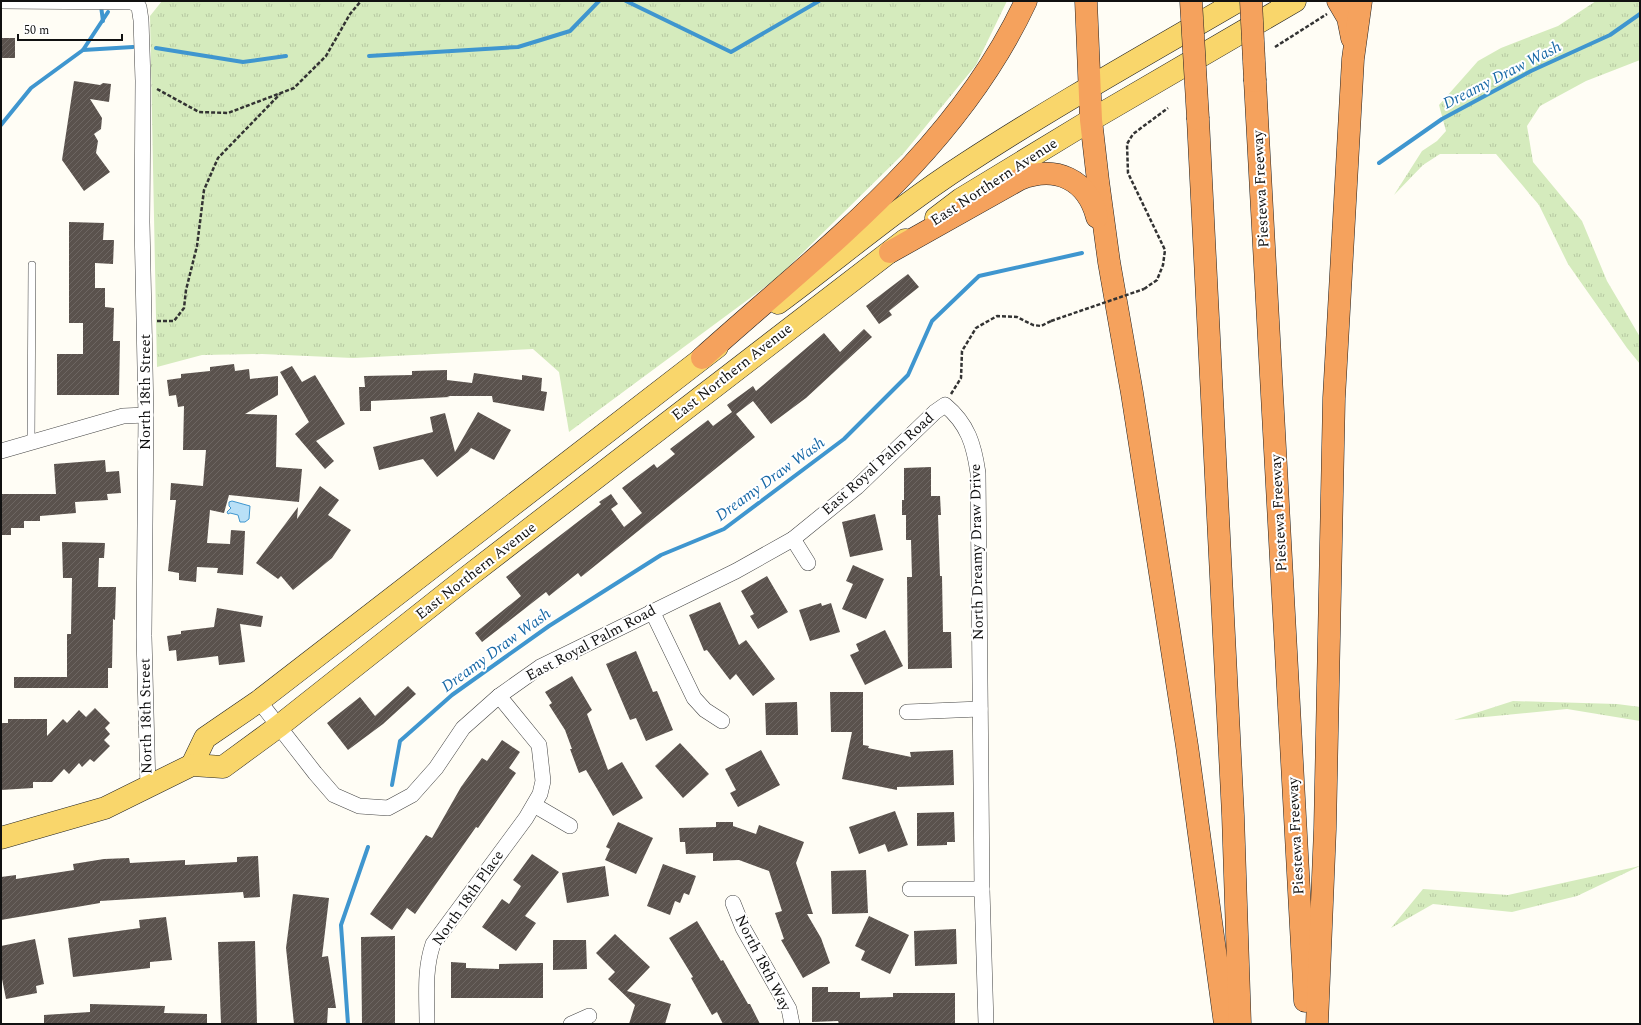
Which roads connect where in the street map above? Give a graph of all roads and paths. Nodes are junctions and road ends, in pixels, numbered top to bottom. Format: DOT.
graph roads {
  1 [pos="1,1"];
  2 [pos="361,1"];
  3 [pos="1026,1"];
  4 [pos="1086,1"];
  5 [pos="1191,1"];
  6 [pos="1238,1"];
  7 [pos="1251,1"];
  8 [pos="1295,1"];
  9 [pos="1361,1"];
  10 [pos="127,2"];
  11 [pos="1335,6"];
  12 [pos="1275,47"];
  13 [pos="1352,67"];
  14 [pos="143,81"];
  15 [pos="1089,86"];
  16 [pos="280,94"];
  17 [pos="1168,108"];
  18 [pos="1091,120"];
  19 [pos="890,252"];
  20 [pos="1109,262"];
  21 [pos="32,266"];
  22 [pos="145,320"];
  23 [pos="702,358"];
  24 [pos="945,405"];
  25 [pos="146,415"];
  26 [pos="31,442"];
  27 [pos="1,451"];
  28 [pos="793,539"];
  29 [pos="808,562"];
  30 [pos="652,611"];
  31 [pos="499,696"];
  32 [pos="259,701"];
  33 [pos="980,709"];
  34 [pos="907,712"];
  35 [pos="722,720"];
  36 [pos="279,726"];
  37 [pos="192,765"];
  38 [pos="148,788"];
  39 [pos="534,805"];
  40 [pos="570,826"];
  41 [pos="1,838"];
  42 [pos="910,889"];
  43 [pos="982,889"];
  44 [pos="733,903"];
  45 [pos="589,1016"];
  46 [pos="427,1024"];
  47 [pos="571,1024"];
  48 [pos="792,1024"];
  49 [pos="986,1024"];
  50 [pos="1225,1024"];
  51 [pos="1240,1024"];
  52 [pos="1307,1024"];
  53 [pos="1317,1024"];
  1 -- 10 [label="street"];
  2 -- 16 [label="path"];
  3 -- 23 [label="highway"];
  4 -- 15 [label="highway"];
  5 -- 51 [label="highway, bridge"];
  6 -- 15 [label="main road, East Northern Avenue"];
  7 -- 52 [label="highway, Piestewa Freeway, bridge"];
  8 -- 18 [label="main road, East Northern Avenue"];
  9 -- 13 [label="highway"];
  10 -- 14 [label="street, North 18th Street"];
  11 -- 12 [label="path"];
  11 -- 13 [label="highway"];
  13 -- 53 [label="highway"];
  14 -- 16 [label="path"];
  14 -- 22 [label="street, North 18th Street"];
  15 -- 18 [label="highway"];
  15 -- 23 [label="main road, East Northern Avenue"];
  16 -- 22 [label="path"];
  17 -- 24 [label="path, bridge"];
  18 -- 19 [label="main road, East Northern Avenue"];
  18 -- 20 [label="highway"];
  19 -- 20 [label="highway"];
  19 -- 36 [label="main road, East Northern Avenue"];
  20 -- 50 [label="highway"];
  21 -- 26 [label="lane"];
  22 -- 25 [label="street, North 18th Street"];
  23 -- 32 [label="main road, East Northern Avenue"];
  24 -- 28 [label="street, East Royal Palm Road"];
  24 -- 33 [label="street, North Dreamy Draw Drive"];
  25 -- 26 [label="street"];
  25 -- 38 [label="street, North 18th Street"];
  26 -- 27 [label="street"];
  28 -- 29 [label="street"];
  28 -- 30 [label="street, East Royal Palm Road"];
  30 -- 31 [label="street, East Royal Palm Road"];
  30 -- 35 [label="street"];
  31 -- 36 [label="street, East Royal Palm Road"];
  31 -- 39 [label="street, North 18th Place"];
  32 -- 36 [label="street, East Royal Palm Road"];
  32 -- 37 [label="main road, East Northern Avenue"];
  33 -- 34 [label="street"];
  33 -- 43 [label="street, North Dreamy Draw Drive"];
  36 -- 37 [label="main road, East Northern Avenue"];
  37 -- 38 [label="main road"];
  38 -- 41 [label="main road"];
  39 -- 40 [label="street"];
  39 -- 46 [label="street, North 18th Place"];
  42 -- 43 [label="street"];
  43 -- 49 [label="street, North Dreamy Draw Drive"];
  44 -- 48 [label="street, North 18th Way"];
  45 -- 47 [label="street"];
}
